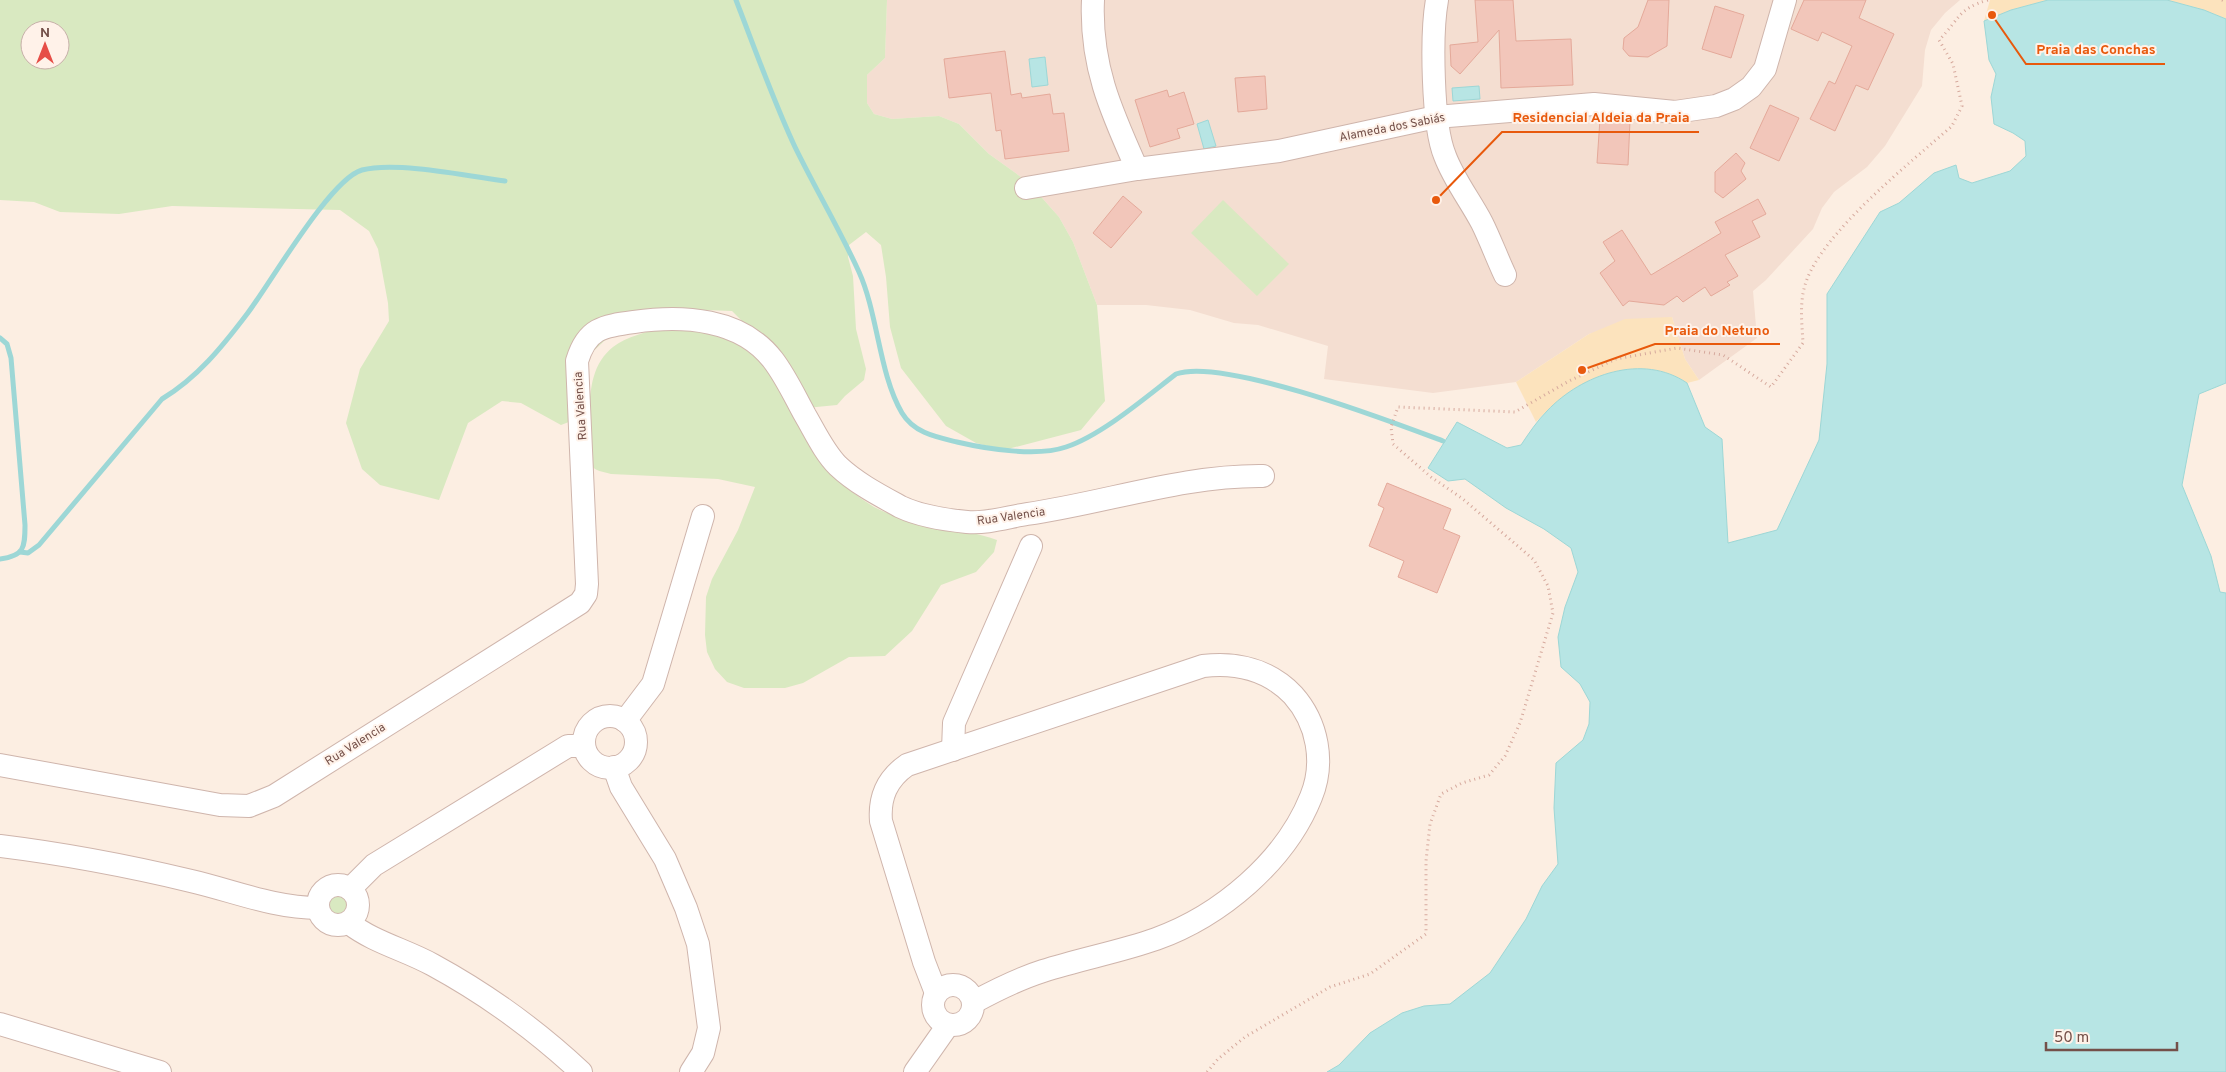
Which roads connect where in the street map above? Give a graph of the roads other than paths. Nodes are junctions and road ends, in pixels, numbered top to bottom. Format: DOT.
graph roads {
  1 [pos="1093,0"];
  2 [pos="1437,0"];
  3 [pos="1785,0"];
  4 [pos="1436,117"];
  5 [pos="1137,169"];
  6 [pos="1026,188"];
  7 [pos="1505,275"];
  8 [pos="1263,476"];
  9 [pos="703,516"];
  10 [pos="1031,546"];
  11 [pos="626,721"];
  12 [pos="584,746"];
  13 [pos="953,750"];
  14 [pos="0,766"];
  15 [pos="614,767"];
  16 [pos="0,846"];
  17 [pos="350,889"];
  18 [pos="318,908"];
  19 [pos="349,923"];
  20 [pos="936,993"];
  21 [pos="974,1002"];
  22 [pos="0,1024"];
  23 [pos="948,1026"];
  24 [pos="160,1072"];
  25 [pos="581,1072"];
  26 [pos="691,1072"];
  27 [pos="915,1072"];
  1 -- 5 [label="street"];
  2 -- 4 [label="street"];
  3 -- 4 [label="street, Alameda dos Sabiás"];
  4 -- 5 [label="street, Alameda dos Sabiás"];
  4 -- 7 [label="street"];
  5 -- 6 [label="street, Alameda dos Sabiás"];
  8 -- 14 [label="street, Rua Valencia"];
  9 -- 11 [label="street"];
  10 -- 13 [label="street"];
  11 -- 12 [label="street"];
  11 -- 15 [label="street"];
  12 -- 15 [label="street"];
  12 -- 17 [label="street"];
  13 -- 20 [label="street"];
  13 -- 21 [label="street"];
  15 -- 26 [label="street"];
  16 -- 18 [label="street"];
  17 -- 18 [label="street"];
  17 -- 19 [label="street"];
  18 -- 19 [label="street"];
  19 -- 25 [label="street"];
  20 -- 21 [label="street"];
  20 -- 23 [label="street"];
  21 -- 23 [label="street"];
  22 -- 24 [label="street"];
  23 -- 27 [label="street"];
}
